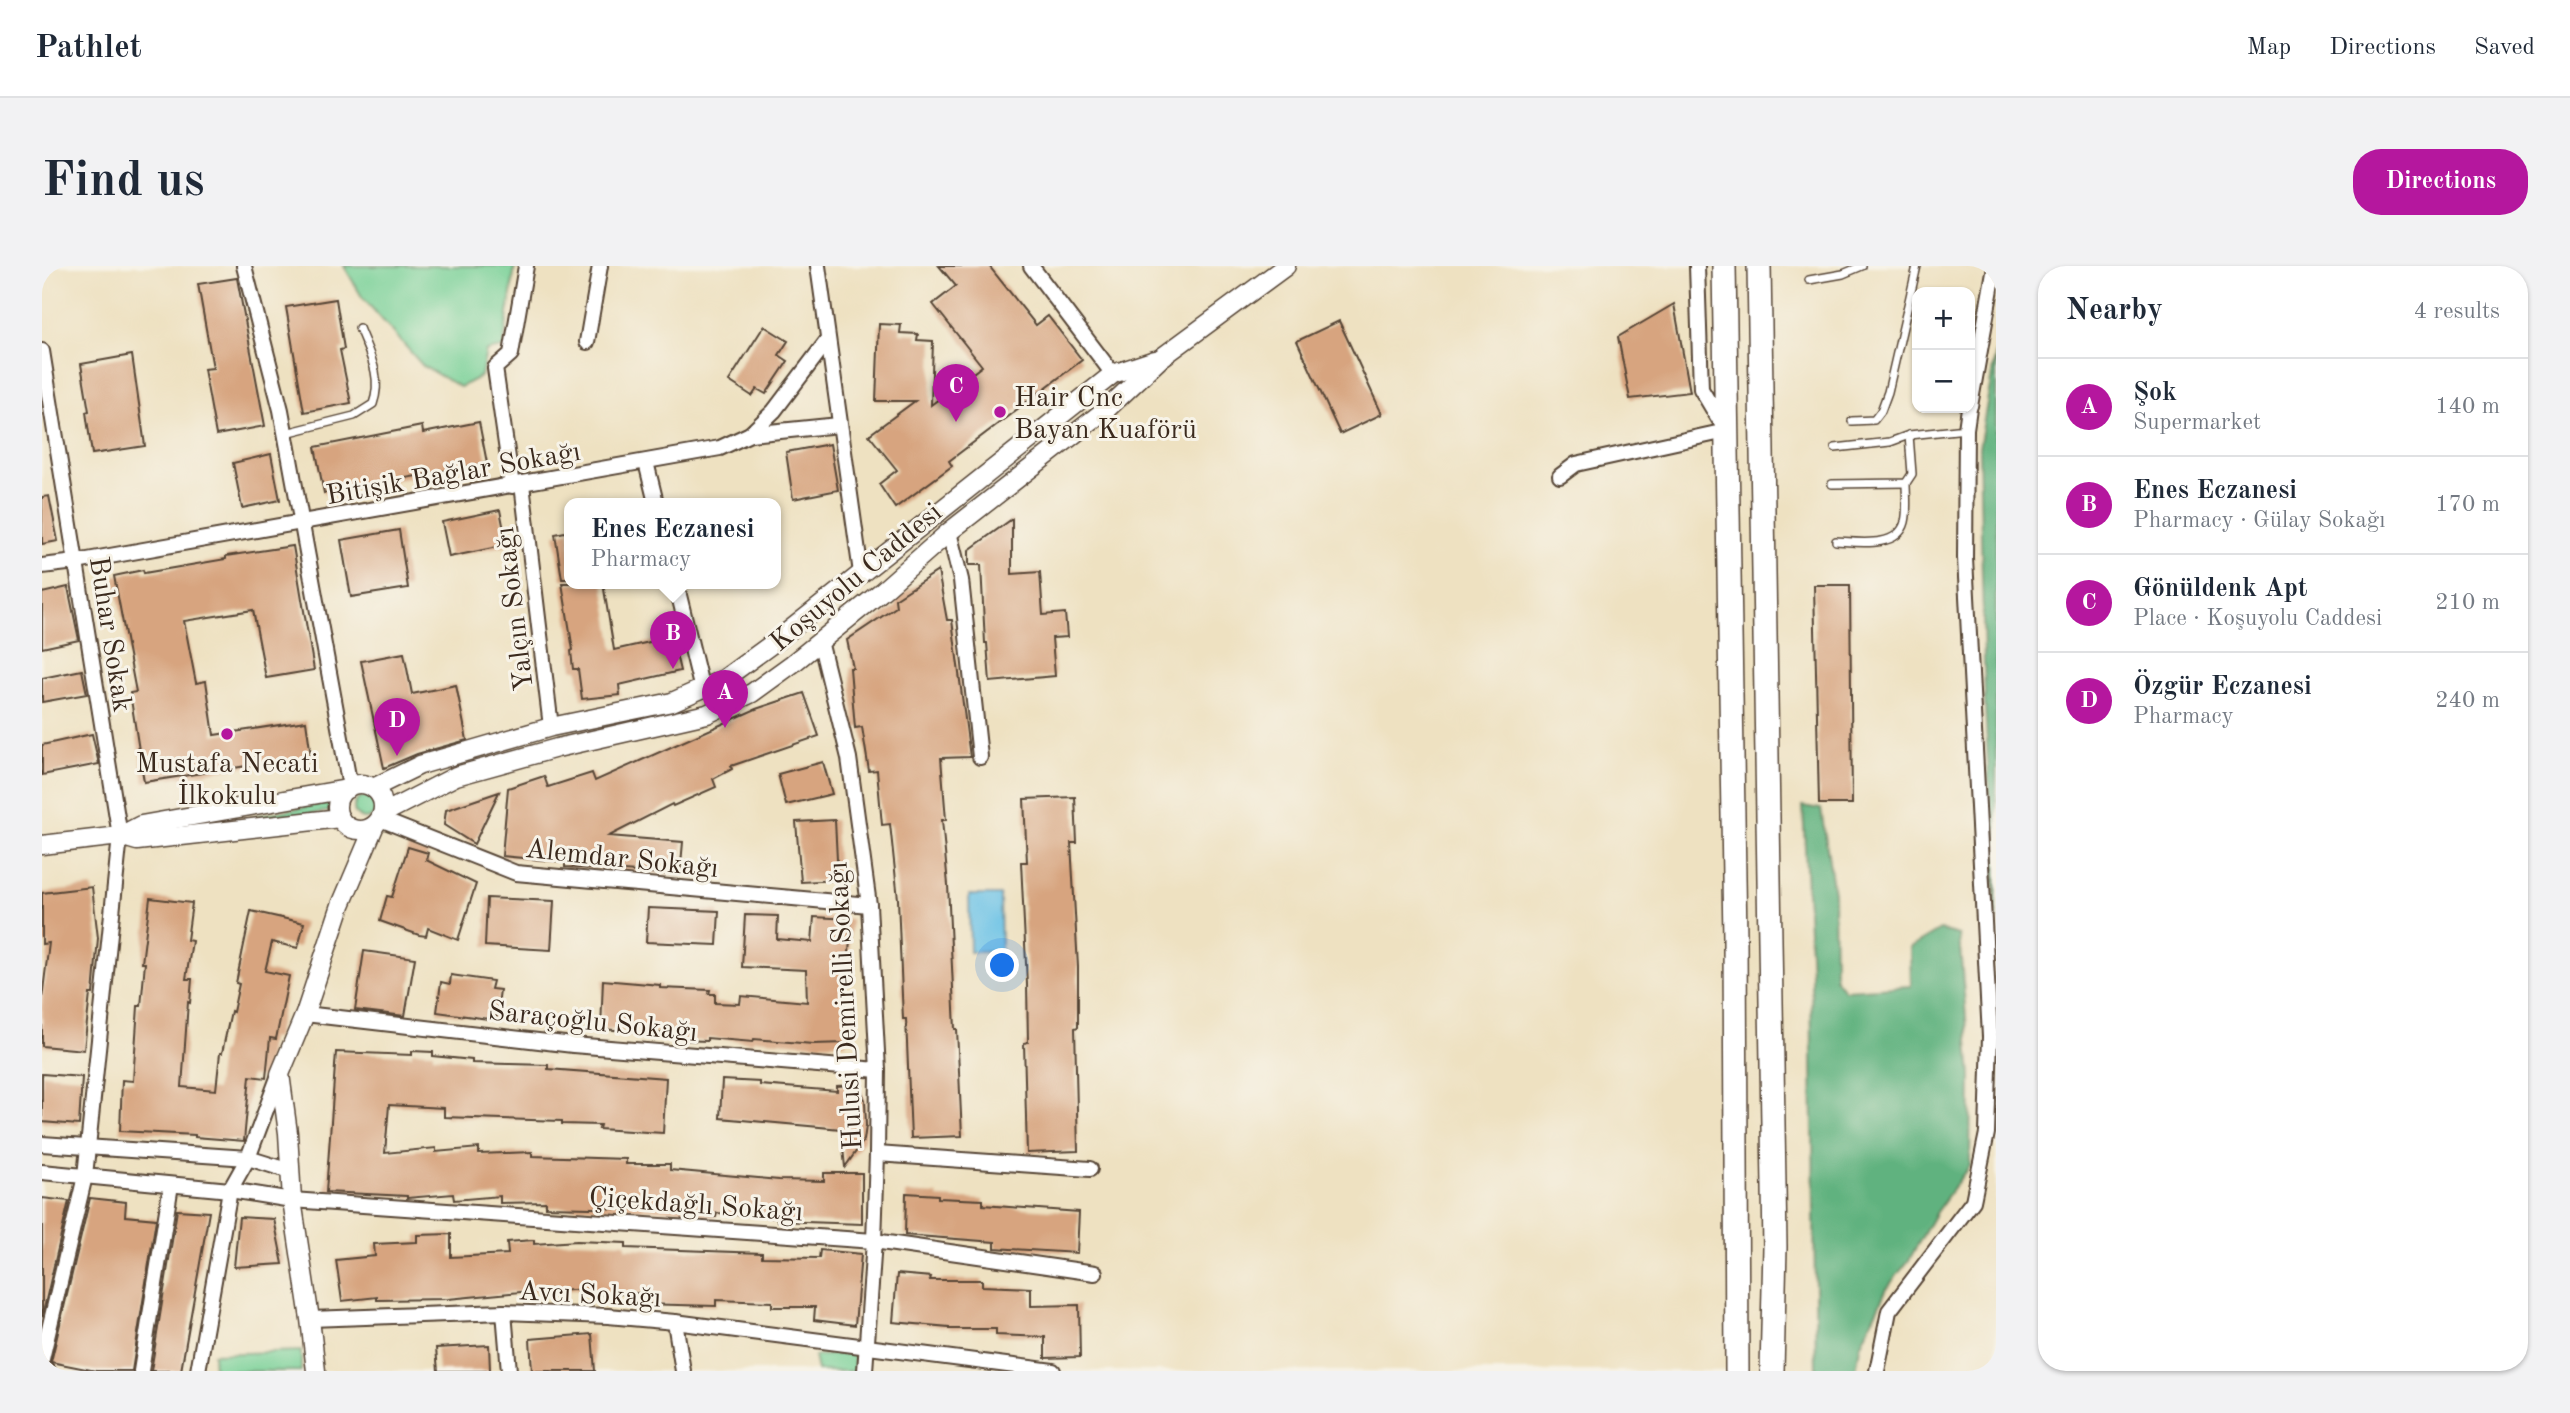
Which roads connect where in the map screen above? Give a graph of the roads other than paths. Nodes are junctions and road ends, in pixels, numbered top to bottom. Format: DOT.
graph roads {
  1 [pos="244,266"];
  2 [pos="526,266"];
  3 [pos="600,266"];
  4 [pos="818,266"];
  5 [pos="1031,266"];
  6 [pos="1286,266"];
  7 [pos="1697,266"];
  8 [pos="1724,266"];
  9 [pos="1759,266"];
  10 [pos="1862,266"];
  11 [pos="1917,266"];
  12 [pos="1995,266"];
  13 [pos="1809,280"];
  14 [pos="359,328"];
  15 [pos="827,341"];
  16 [pos="587,342"];
  17 [pos="42,351"];
  18 [pos="1161,358"];
  19 [pos="1113,374"];
  20 [pos="1975,379"];
  21 [pos="1969,413"];
  22 [pos="1852,421"];
  23 [pos="839,425"];
  24 [pos="1966,429"];
  25 [pos="1726,431"];
  26 [pos="285,433"];
  27 [pos="750,434"];
  28 [pos="1909,435"];
  29 [pos="1835,448"];
  30 [pos="646,462"];
  31 [pos="1560,476"];
  32 [pos="1906,483"];
  33 [pos="1832,484"];
  34 [pos="517,485"];
  35 [pos="655,498"];
  36 [pos="302,524"];
  37 [pos="949,532"];
  38 [pos="1836,541"];
  39 [pos="76,562"];
  40 [pos="42,566"];
  41 [pos="861,573"];
  42 [pos="677,589"];
  43 [pos="881,592"];
  44 [pos="820,642"];
  45 [pos="702,690"];
  46 [pos="707,714"];
  47 [pos="551,727"];
  48 [pos="557,748"];
  49 [pos="980,757"];
  50 [pos="349,788"];
  51 [pos="373,788"];
  52 [pos="340,818"];
  53 [pos="379,819"];
  54 [pos="355,830"];
  55 [pos="120,836"];
  56 [pos="42,845"];
  57 [pos="341,905"];
  58 [pos="869,905"];
  59 [pos="305,1014"];
  60 [pos="878,1070"];
  61 [pos="280,1074"];
  62 [pos="42,1144"];
  63 [pos="87,1147"];
  64 [pos="877,1154"];
  65 [pos="248,1158"];
  66 [pos="1090,1169"];
  67 [pos="290,1171"];
  68 [pos="42,1172"];
  69 [pos="85,1176"];
  70 [pos="171,1185"];
  71 [pos="230,1190"];
  72 [pos="292,1200"];
  73 [pos="874,1241"];
  74 [pos="1094,1273"];
  75 [pos="504,1312"];
  76 [pos="310,1319"];
  77 [pos="675,1322"];
  78 [pos="866,1348"];
  79 [pos="42,1359"];
  80 [pos="42,1370"];
  81 [pos="48,1371"];
  82 [pos="141,1371"];
  83 [pos="198,1371"];
  84 [pos="316,1371"];
  85 [pos="509,1371"];
  86 [pos="683,1371"];
  87 [pos="865,1371"];
  88 [pos="1054,1371"];
  89 [pos="1737,1371"];
  90 [pos="1772,1371"];
  91 [pos="1877,1371"];
  1 -- 26 [label="street"];
  2 -- 34 [label="street, Yalçın Sokağı"];
  3 -- 16 [label="street"];
  4 -- 15 [label="street"];
  5 -- 19 [label="street"];
  6 -- 18 [label="street, Koşuyolu Caddesi"];
  7 -- 25 [label="street"];
  8 -- 25 [label="main road"];
  9 -- 90 [label="main road"];
  10 -- 13 [label="lane"];
  11 -- 22 [label="lane"];
  12 -- 20 [label="street"];
  14 -- 26 [label="lane"];
  15 -- 23 [label="street"];
  15 -- 27 [label="street, Bitişik Bağlar Sokağı"];
  17 -- 39 [label="street, Buhar Sokak"];
  18 -- 19 [label="street, Koşuyolu Caddesi"];
  18 -- 37 [label="street, Koşuyolu Caddesi"];
  19 -- 41 [label="street, Koşuyolu Caddesi"];
  21 -- 24 [label="street"];
  23 -- 27 [label="street"];
  23 -- 41 [label="street"];
  24 -- 28 [label="lane"];
  24 -- 91 [label="street"];
  25 -- 31 [label="street"];
  25 -- 89 [label="main road"];
  26 -- 36 [label="street"];
  27 -- 30 [label="street, Bitişik Bağlar Sokağı"];
  28 -- 29 [label="lane"];
  28 -- 32 [label="lane"];
  30 -- 34 [label="street, Bitişik Bağlar Sokağı"];
  30 -- 35 [label="street"];
  32 -- 33 [label="lane"];
  32 -- 38 [label="lane"];
  34 -- 36 [label="street, Bitişik Bağlar Sokağı"];
  34 -- 47 [label="street, Yalçın Sokağı"];
  36 -- 39 [label="street, Bitişik Bağlar Sokağı"];
  36 -- 50 [label="street"];
  37 -- 43 [label="street, Koşuyolu Caddesi"];
  37 -- 49 [label="street"];
  39 -- 40 [label="street, Bitişik Bağlar Sokağı"];
  39 -- 55 [label="street, Buhar Sokak"];
  41 -- 43 [label="street"];
  41 -- 45 [label="street, Koşuyolu Caddesi"];
  42 -- 45 [label="street"];
  43 -- 44 [label="street, Koşuyolu Caddesi"];
  44 -- 46 [label="street, Koşuyolu Caddesi"];
  44 -- 58 [label="street, Hulusi Demirelli Sokağı"];
  45 -- 46 [label="street"];
  45 -- 47 [label="street, Koşuyolu Caddesi"];
  46 -- 48 [label="street, Koşuyolu Caddesi"];
  47 -- 48 [label="street"];
  47 -- 51 [label="street, Koşuyolu Caddesi"];
  48 -- 53 [label="street, Koşuyolu Caddesi"];
  50 -- 51 [label="street"];
  50 -- 52 [label="street"];
  50 -- 55 [label="street"];
  51 -- 53 [label="street"];
  52 -- 54 [label="street"];
  52 -- 55 [label="street"];
  53 -- 54 [label="street"];
  53 -- 57 [label="street"];
  53 -- 58 [label="street, Alemdar Sokağı"];
  54 -- 57 [label="street"];
  55 -- 56 [label="street"];
  55 -- 63 [label="street, Buhar Sokak"];
  57 -- 59 [label="street"];
  58 -- 60 [label="street, Hulusi Demirelli Sokağı"];
  59 -- 60 [label="street, Saraçoğlu Sokağı"];
  59 -- 61 [label="street"];
  60 -- 64 [label="street, Hulusi Demirelli Sokağı"];
  61 -- 65 [label="street"];
  61 -- 67 [label="street"];
  62 -- 63 [label="street"];
  63 -- 65 [label="street"];
  63 -- 69 [label="street, Buhar Sokak"];
  64 -- 66 [label="street"];
  64 -- 73 [label="street, Hulusi Demirelli Sokağı"];
  65 -- 67 [label="street"];
  65 -- 71 [label="street"];
  67 -- 72 [label="street"];
  68 -- 69 [label="street, Çiçekdağlı Sokağı"];
  69 -- 70 [label="street, Çiçekdağlı Sokağı"];
  69 -- 79 [label="street, Buhar Sokak"];
  70 -- 71 [label="street, Çiçekdağlı Sokağı"];
  70 -- 82 [label="street"];
  71 -- 72 [label="street, Çiçekdağlı Sokağı"];
  71 -- 83 [label="street"];
  72 -- 73 [label="street, Çiçekdağlı Sokağı"];
  72 -- 76 [label="street"];
  73 -- 74 [label="street, Çiçekdağlı Sokağı"];
  73 -- 78 [label="street, Hulusi Demirelli Sokağı"];
  75 -- 76 [label="street, Avcı Sokağı"];
  75 -- 77 [label="street, Avcı Sokağı"];
  75 -- 85 [label="street"];
  76 -- 84 [label="street"];
  77 -- 78 [label="street, Avcı Sokağı"];
  77 -- 86 [label="street"];
  78 -- 87 [label="street, Hulusi Demirelli Sokağı"];
  78 -- 88 [label="street, Avcı Sokağı"];
  80 -- 81 [label="street"];
}
